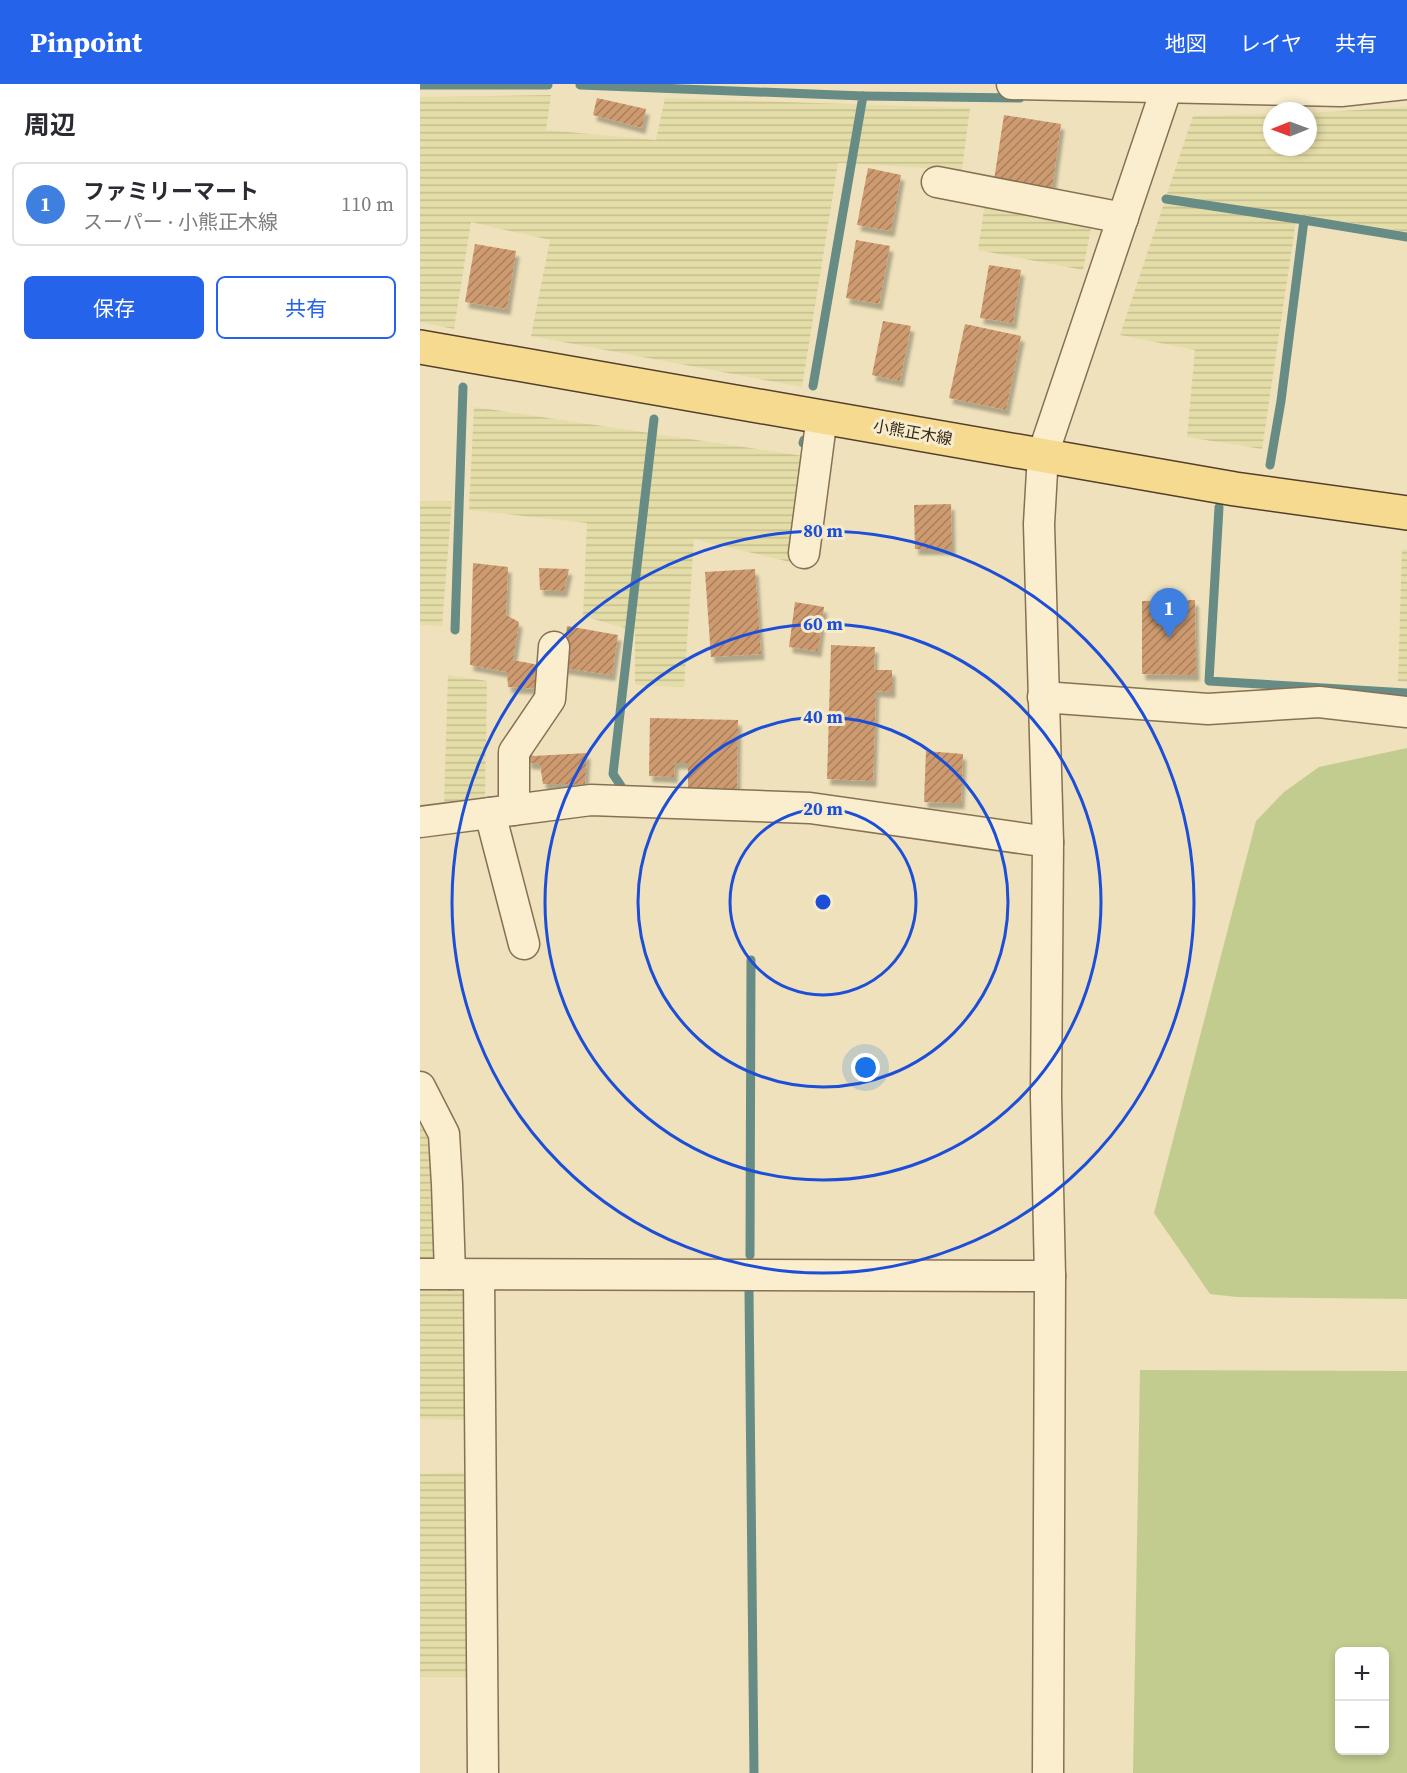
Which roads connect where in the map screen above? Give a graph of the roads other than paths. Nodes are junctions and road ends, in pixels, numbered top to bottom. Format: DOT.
graph roads {
  1 [pos="1012,84"];
  2 [pos="1407,84"];
  3 [pos="1168,86"];
  4 [pos="938,182"];
  5 [pos="1123,218"];
  6 [pos="420,347"];
  7 [pos="822,416"];
  8 [pos="1044,454"];
  9 [pos="1407,513"];
  10 [pos="804,553"];
  11 [pos="554,647"];
  12 [pos="1043,697"];
  13 [pos="1407,712"];
  14 [pos="502,811"];
  15 [pos="420,822"];
  16 [pos="1048,842"];
  17 [pos="524,944"];
  18 [pos="420,1087"];
  19 [pos="420,1274"];
  20 [pos="450,1274"];
  21 [pos="479,1275"];
  22 [pos="1050,1276"];
  23 [pos="483,1773"];
  24 [pos="1048,1773"];
  1 -- 3 [label="street"];
  2 -- 3 [label="street"];
  3 -- 5 [label="street"];
  4 -- 5 [label="street"];
  5 -- 8 [label="street"];
  6 -- 7 [label="main road, 小熊正木線"];
  7 -- 8 [label="main road, 小熊正木線"];
  7 -- 10 [label="street"];
  8 -- 9 [label="main road, 小熊正木線"];
  8 -- 12 [label="street"];
  11 -- 14 [label="street"];
  12 -- 13 [label="street"];
  12 -- 16 [label="street"];
  14 -- 15 [label="street"];
  14 -- 16 [label="street"];
  14 -- 17 [label="street"];
  16 -- 22 [label="street"];
  18 -- 20 [label="street"];
  19 -- 20 [label="street"];
  20 -- 21 [label="street"];
  21 -- 22 [label="street"];
  21 -- 23 [label="street"];
  22 -- 24 [label="street"];
}
